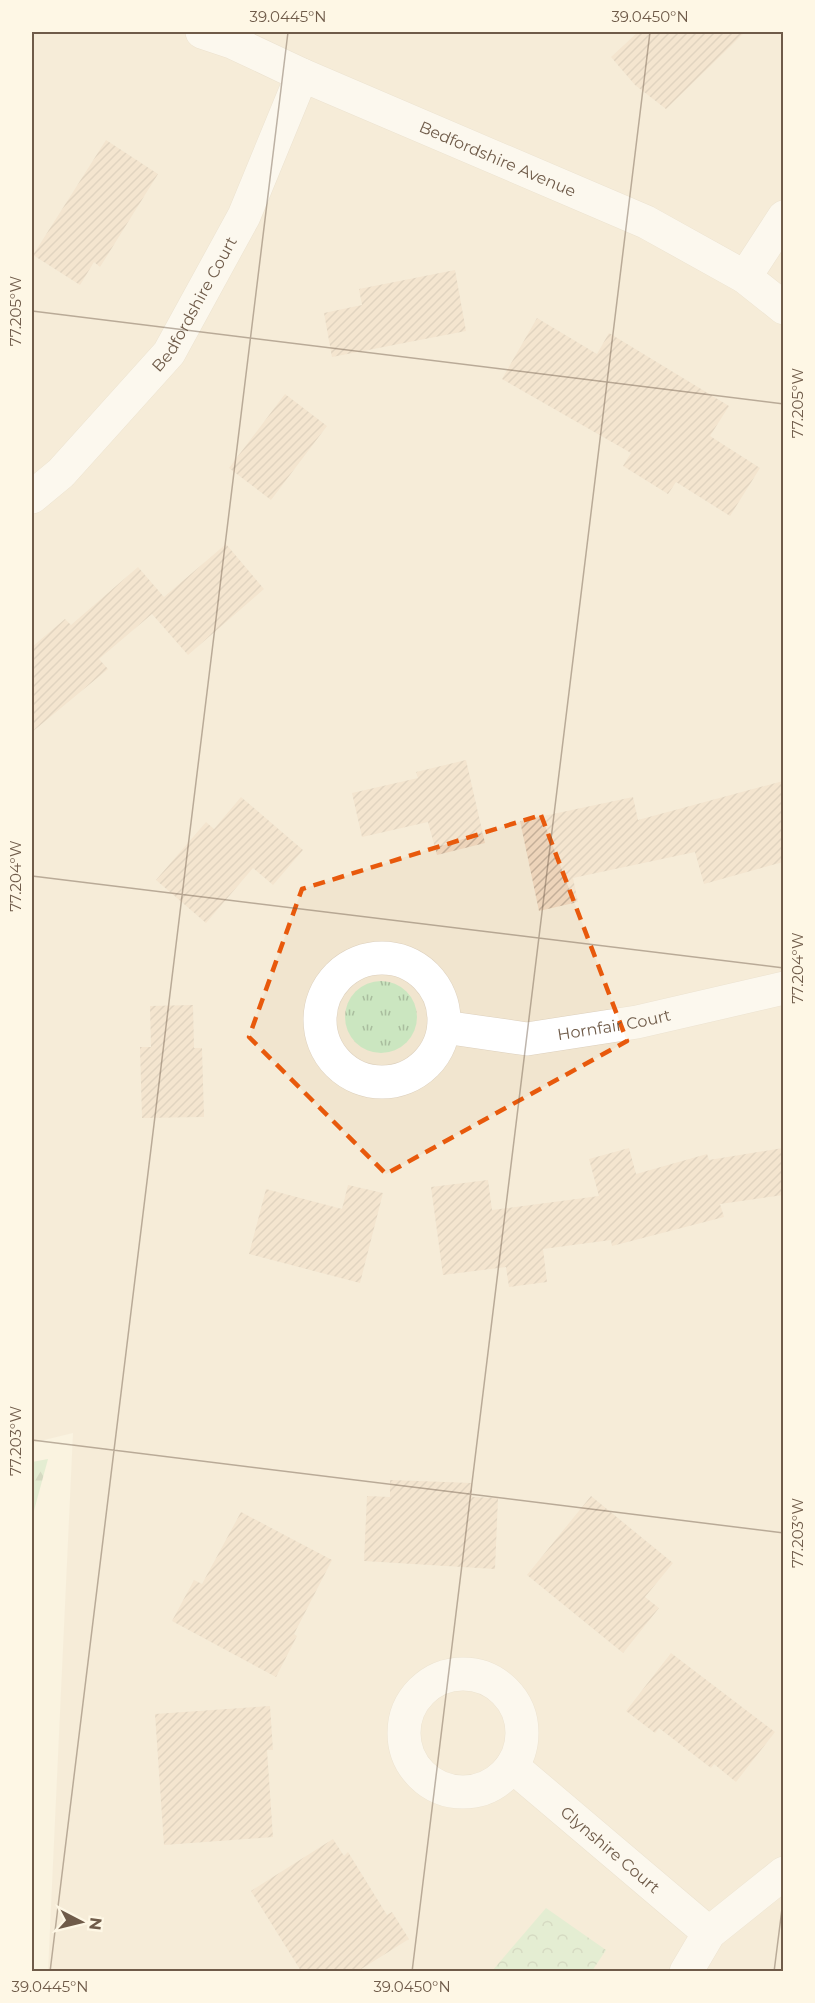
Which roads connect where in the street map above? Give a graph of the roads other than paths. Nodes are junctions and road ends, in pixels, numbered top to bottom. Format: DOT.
graph roads {
  1 [pos="202,32"];
  2 [pos="302,75"];
  3 [pos="783,217"];
  4 [pos="745,277"];
  5 [pos="783,308"];
  6 [pos="32,497"];
  7 [pos="783,988"];
  8 [pos="444,1027"];
  9 [pos="512,1766"];
  10 [pos="783,1873"];
  11 [pos="709,1934"];
  12 [pos="686,1971"];
  1 -- 2 [label="street, Bedfordshire Avenue"];
  2 -- 4 [label="street, Bedfordshire Avenue"];
  2 -- 6 [label="street, Bedfordshire Court"];
  3 -- 4 [label="street"];
  4 -- 5 [label="street, Bedfordshire Avenue"];
  7 -- 8 [label="street, Hornfair Court"];
  9 -- 11 [label="street, Glynshire Court"];
  10 -- 11 [label="street"];
  11 -- 12 [label="street"];
}
